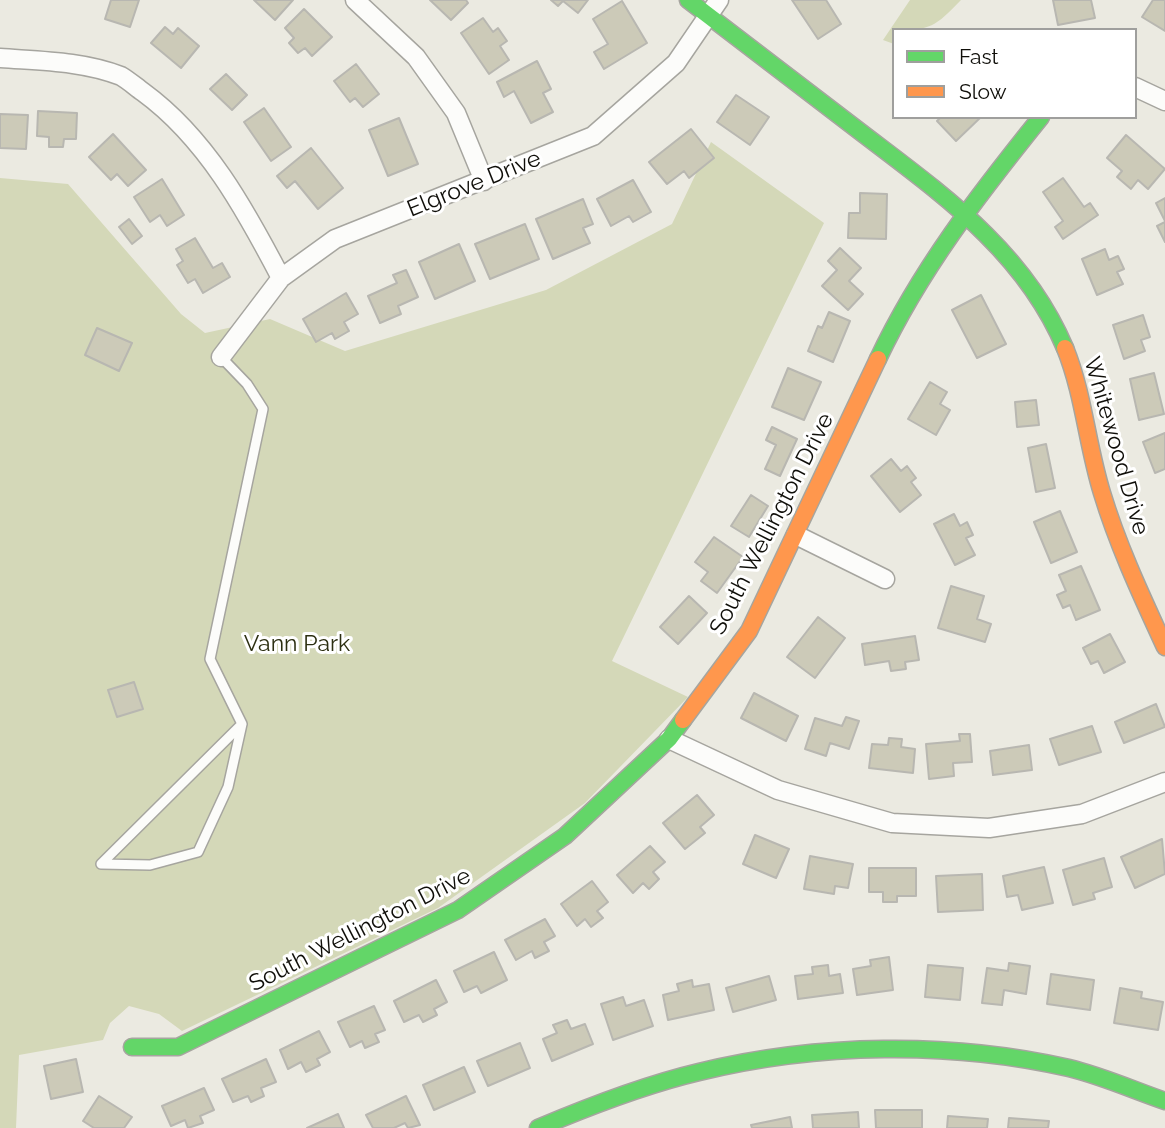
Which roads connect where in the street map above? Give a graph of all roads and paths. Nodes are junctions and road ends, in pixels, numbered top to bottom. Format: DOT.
graph roads {
  1 [pos="355,0"];
  2 [pos="688,0"];
  3 [pos="713,7"];
  4 [pos="0,58"];
  5 [pos="1137,88"];
  6 [pos="1165,102"];
  7 [pos="1039,119"];
  8 [pos="484,181"];
  9 [pos="965,212"];
  10 [pos="281,278"];
  11 [pos="221,357"];
  12 [pos="796,535"];
  13 [pos="884,579"];
  14 [pos="1165,647"];
  15 [pos="242,724"];
  16 [pos="669,739"];
  17 [pos="1165,782"];
  18 [pos="132,1047"];
  19 [pos="1165,1101"];
  20 [pos="538,1128"];
  1 -- 8 [label="street"];
  2 -- 3 [label="street, Whitewood Drive"];
  3 -- 8 [label="street, Elgrove Drive"];
  3 -- 9 [label="street, Whitewood Drive"];
  4 -- 10 [label="street"];
  5 -- 6 [label="street"];
  7 -- 9 [label="street, South Wellington Drive"];
  8 -- 10 [label="street, Elgrove Drive"];
  9 -- 12 [label="street, South Wellington Drive"];
  9 -- 14 [label="street, Whitewood Drive"];
  10 -- 11 [label="street, Elgrove Drive"];
  11 -- 15 [label="lane"];
  12 -- 13 [label="street"];
  12 -- 16 [label="street, South Wellington Drive"];
  15 -- 15 [label="lane"];
  16 -- 17 [label="street"];
  16 -- 18 [label="street, South Wellington Drive"];
  19 -- 20 [label="street"];
}
